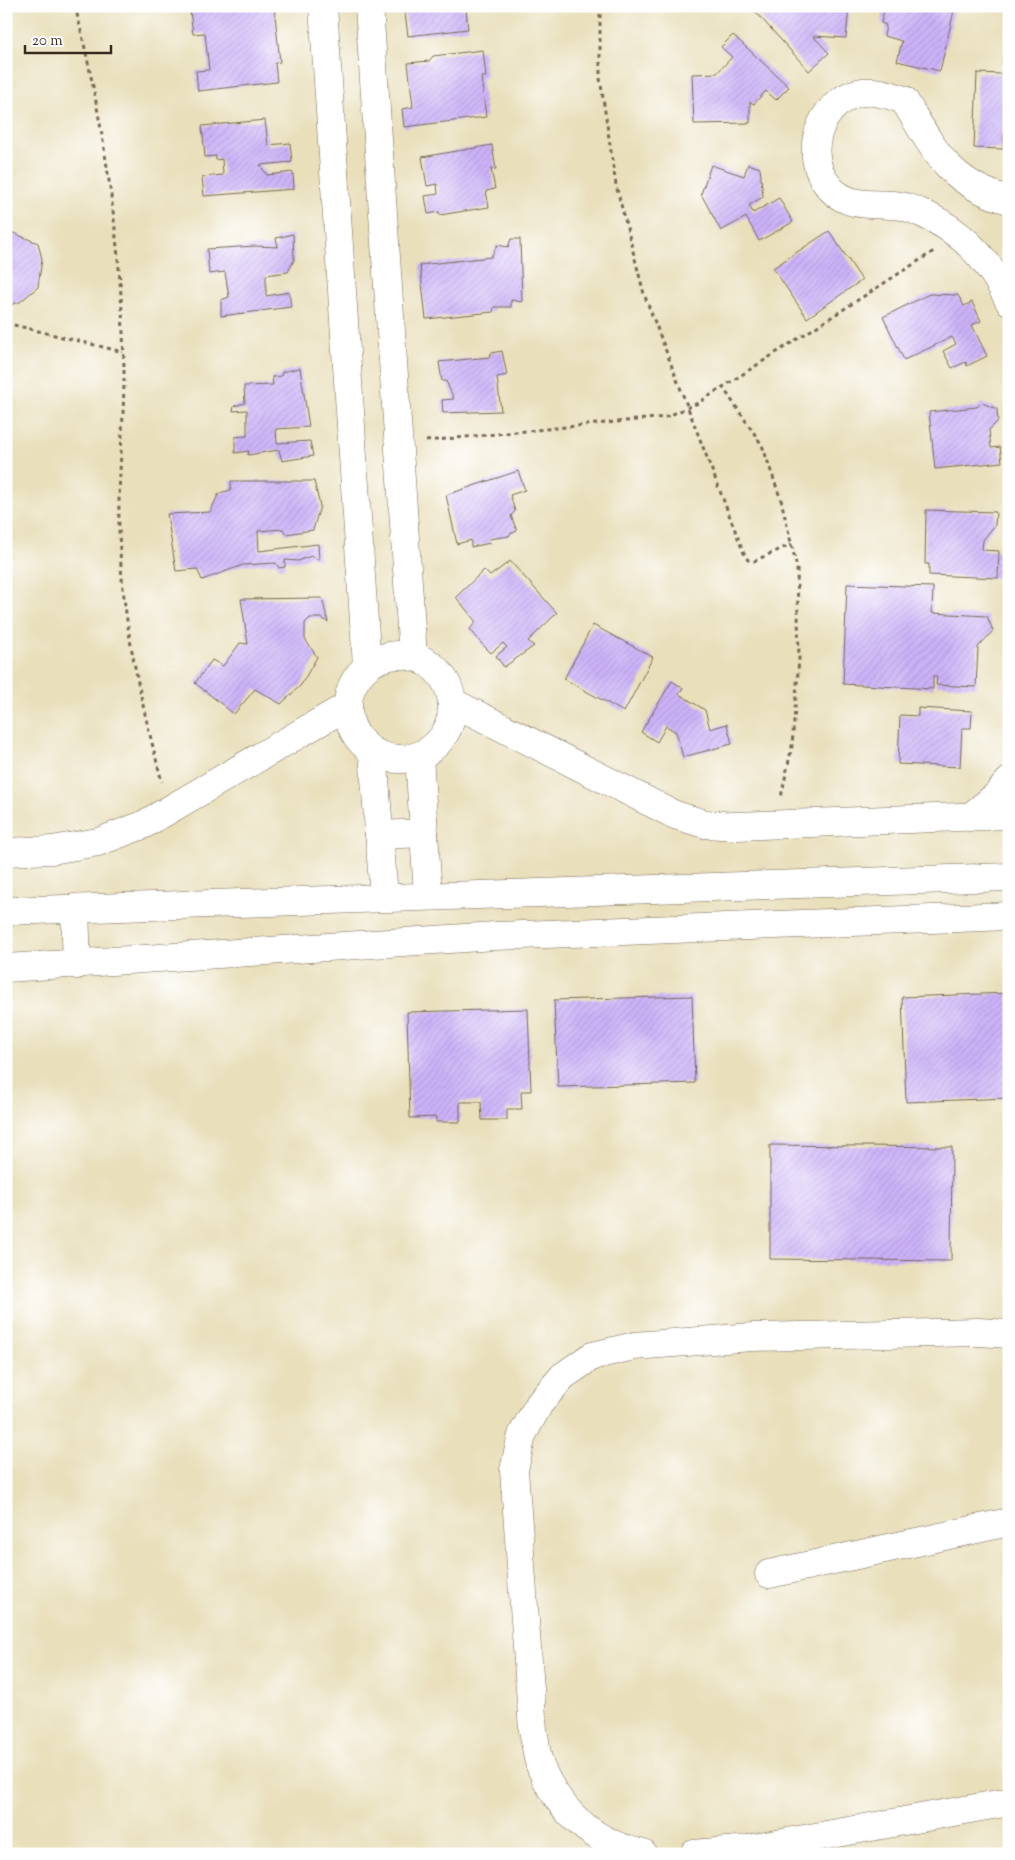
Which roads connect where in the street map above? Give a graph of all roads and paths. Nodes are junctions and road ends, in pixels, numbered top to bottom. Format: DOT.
graph roads {
  1 [pos="75,6"];
  2 [pos="324,6"];
  3 [pos="369,6"];
  4 [pos="600,6"];
  5 [pos="1009,200"];
  6 [pos="959,235"];
  7 [pos="1009,301"];
  8 [pos="6,323"];
  9 [pos="123,352"];
  10 [pos="722,386"];
  11 [pos="689,408"];
  12 [pos="398,444"];
  13 [pos="792,544"];
  14 [pos="413,657"];
  15 [pos="368,666"];
  16 [pos="452,702"];
  17 [pos="347,706"];
  18 [pos="373,752"];
  19 [pos="419,756"];
  20 [pos="1009,781"];
  21 [pos="169,809"];
  22 [pos="1009,815"];
  23 [pos="970,817"];
  24 [pos="776,825"];
  25 [pos="424,833"];
  26 [pos="379,835"];
  27 [pos="6,852"];
  28 [pos="1009,877"];
  29 [pos="732,885"];
  30 [pos="428,895"];
  31 [pos="384,897"];
  32 [pos="75,908"];
  33 [pos="6,910"];
  34 [pos="1009,916"];
  35 [pos="735,928"];
  36 [pos="77,965"];
  37 [pos="6,968"];
  38 [pos="1009,1334"];
  39 [pos="1009,1522"];
  40 [pos="769,1574"];
  41 [pos="1009,1802"];
  42 [pos="643,1854"];
  43 [pos="694,1854"];
  1 -- 9 [label="path"];
  2 -- 15 [label="street"];
  3 -- 12 [label="street"];
  4 -- 11 [label="path"];
  5 -- 6 [label="street"];
  6 -- 7 [label="street"];
  6 -- 10 [label="path"];
  8 -- 9 [label="path"];
  9 -- 21 [label="path"];
  10 -- 11 [label="path"];
  10 -- 13 [label="path"];
  11 -- 12 [label="path"];
  11 -- 13 [label="path"];
  12 -- 14 [label="street"];
  13 -- 24 [label="path"];
  14 -- 15 [label="street"];
  14 -- 16 [label="street"];
  15 -- 17 [label="street"];
  16 -- 19 [label="street"];
  16 -- 24 [label="street"];
  17 -- 18 [label="street"];
  17 -- 21 [label="street"];
  18 -- 19 [label="street"];
  18 -- 26 [label="street"];
  19 -- 25 [label="street"];
  20 -- 23 [label="street"];
  21 -- 27 [label="street"];
  22 -- 23 [label="street"];
  23 -- 24 [label="street"];
  25 -- 26 [label="street"];
  25 -- 30 [label="street"];
  26 -- 31 [label="street"];
  28 -- 29 [label="street"];
  29 -- 30 [label="street"];
  29 -- 35 [label="street"];
  30 -- 31 [label="street"];
  31 -- 32 [label="street"];
  32 -- 33 [label="street"];
  32 -- 36 [label="street"];
  34 -- 35 [label="street"];
  35 -- 36 [label="street"];
  36 -- 37 [label="street"];
  38 -- 42 [label="street"];
  39 -- 40 [label="street"];
  41 -- 43 [label="street"];
}
